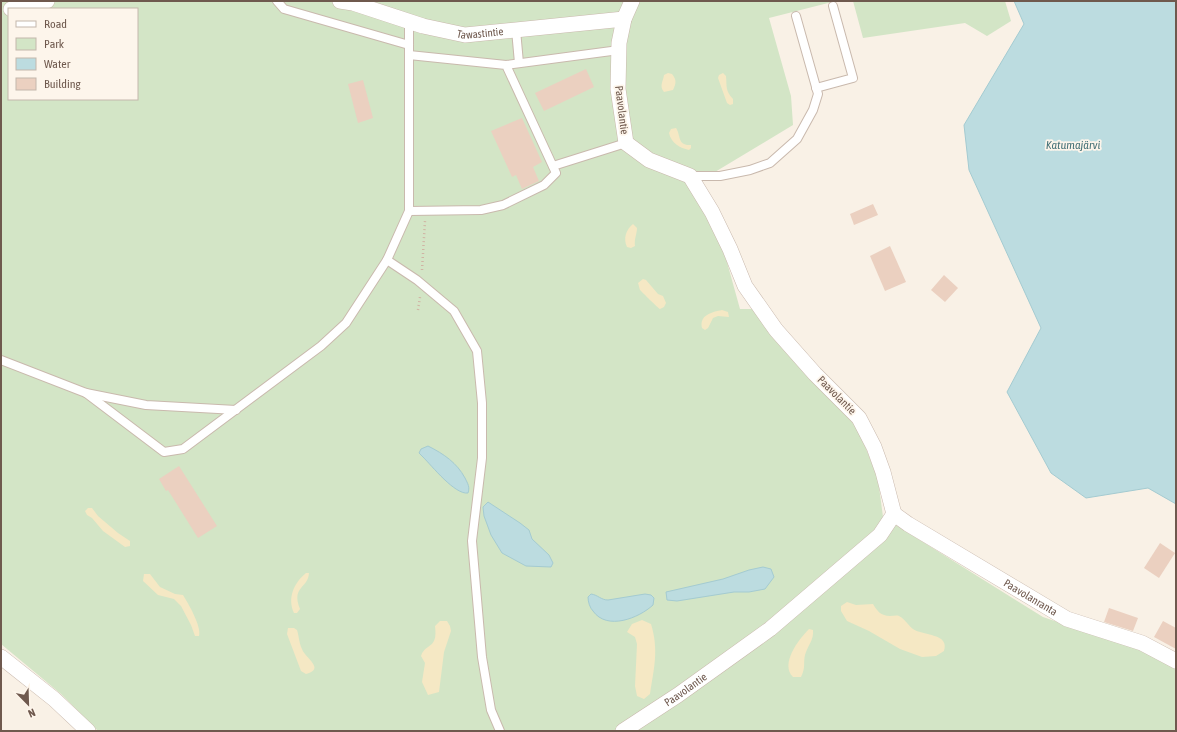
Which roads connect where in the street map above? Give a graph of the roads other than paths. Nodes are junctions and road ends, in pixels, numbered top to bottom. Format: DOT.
graph roads {
  1 [pos="47,1"];
  2 [pos="277,1"];
  3 [pos="340,1"];
  4 [pos="632,1"];
  5 [pos="833,6"];
  6 [pos="15,8"];
  7 [pos="796,16"];
  8 [pos="624,19"];
  9 [pos="409,22"];
  10 [pos="516,30"];
  11 [pos="409,45"];
  12 [pos="619,50"];
  13 [pos="409,55"];
  14 [pos="518,63"];
  15 [pos="506,65"];
  16 [pos="816,88"];
  17 [pos="626,143"];
  18 [pos="553,166"];
  19 [pos="690,176"];
  20 [pos="409,211"];
  21 [pos="388,260"];
  22 [pos="1,360"];
  23 [pos="86,393"];
  24 [pos="236,410"];
  25 [pos="894,514"];
  26 [pos="1,657"];
  27 [pos="1176,661"];
  28 [pos="88,731"];
  29 [pos="500,731"];
  30 [pos="623,731"];
  1 -- 6 [label="street"];
  2 -- 11 [label="lane"];
  3 -- 9 [label="street, Tawastintie"];
  4 -- 8 [label="street, Paavolantie"];
  5 -- 16 [label="lane"];
  7 -- 16 [label="lane"];
  8 -- 10 [label="street, Tawastintie"];
  8 -- 12 [label="street, Paavolantie"];
  9 -- 10 [label="street, Tawastintie"];
  9 -- 11 [label="lane"];
  10 -- 14 [label="lane"];
  11 -- 13 [label="lane"];
  12 -- 14 [label="lane"];
  12 -- 17 [label="street, Paavolantie"];
  13 -- 15 [label="lane"];
  13 -- 20 [label="lane"];
  14 -- 15 [label="lane"];
  15 -- 18 [label="lane"];
  16 -- 19 [label="lane"];
  17 -- 18 [label="lane"];
  17 -- 19 [label="street, Paavolantie"];
  18 -- 20 [label="lane"];
  19 -- 25 [label="street, Paavolantie"];
  20 -- 21 [label="lane"];
  21 -- 24 [label="lane"];
  21 -- 29 [label="lane"];
  22 -- 23 [label="lane"];
  23 -- 24 [label="lane"];
  23 -- 24 [label="lane"];
  25 -- 27 [label="street, Paavolanranta"];
  25 -- 30 [label="street, Paavolantie"];
  26 -- 28 [label="street"];
}
